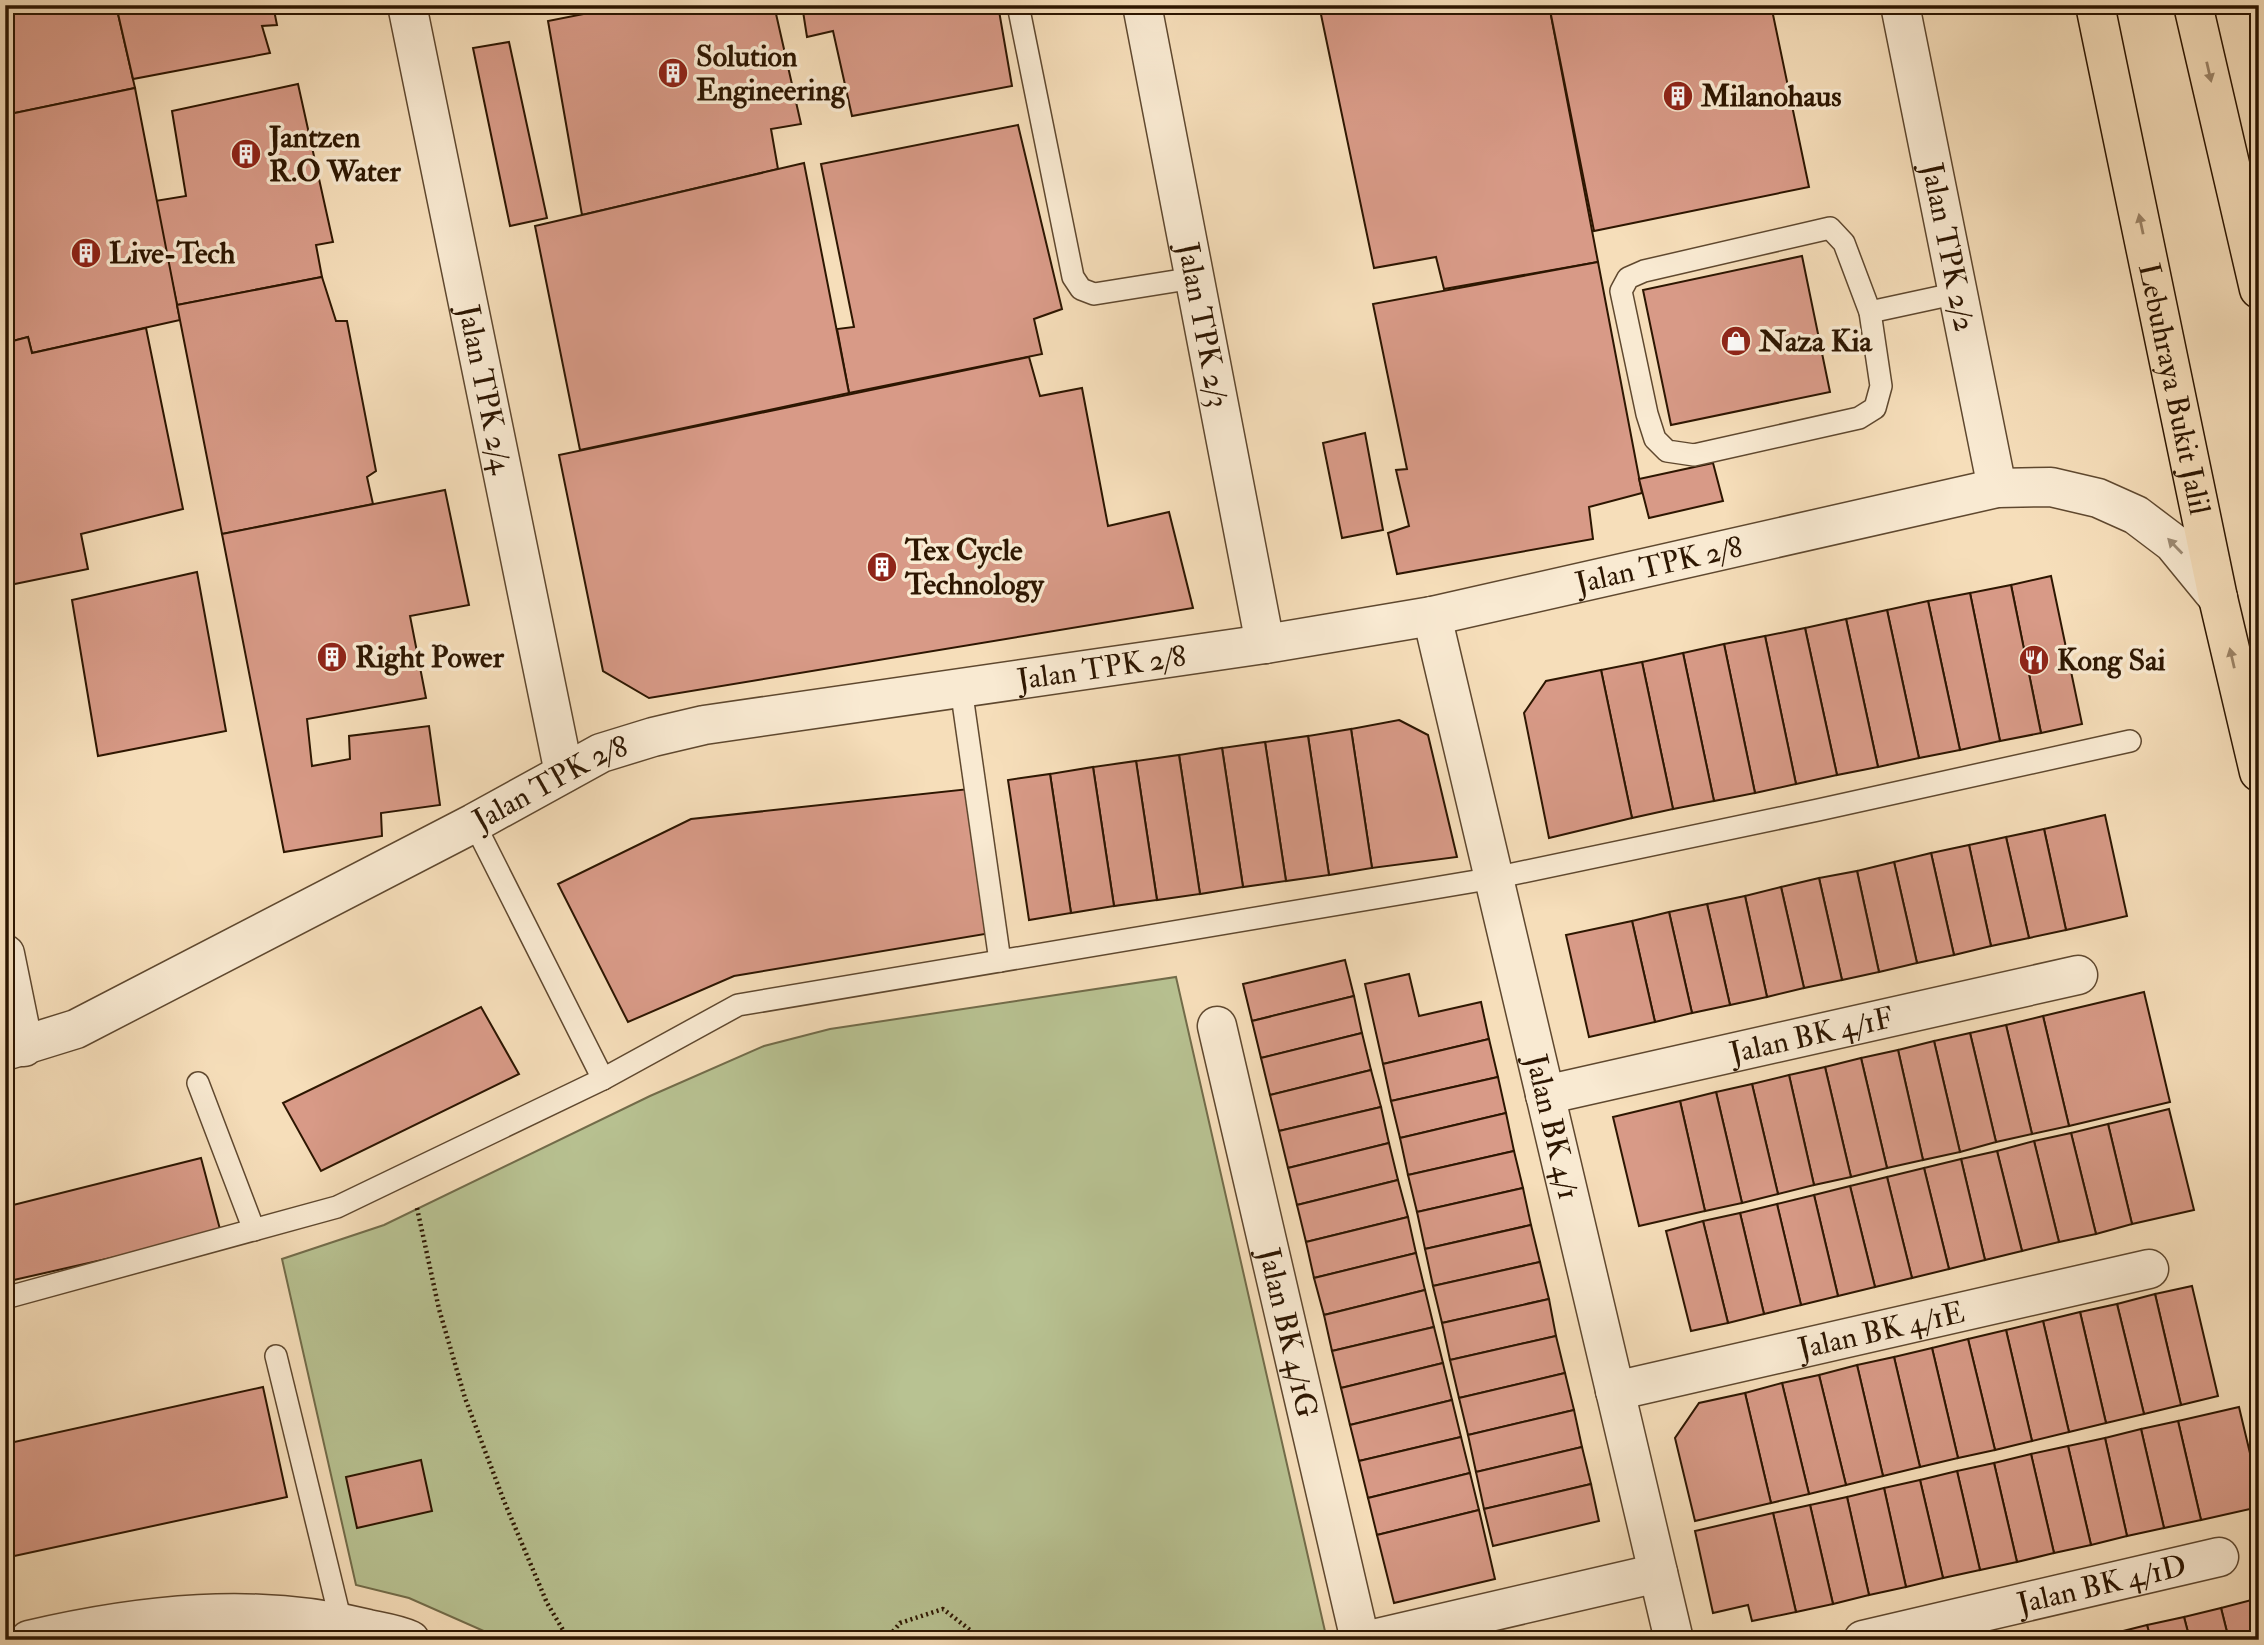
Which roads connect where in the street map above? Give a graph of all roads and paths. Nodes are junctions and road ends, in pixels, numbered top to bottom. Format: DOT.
graph roads {
  1 [pos="407,5"];
  2 [pos="1018,5"];
  3 [pos="1142,5"];
  4 [pos="1900,5"];
  5 [pos="2095,5"];
  6 [pos="2193,5"];
  7 [pos="1194,278"];
  8 [pos="2259,289"];
  9 [pos="1958,293"];
  10 [pos="1870,312"];
  11 [pos="1997,488"];
  12 [pos="2218,598"];
  13 [pos="1432,615"];
  14 [pos="1265,644"];
  15 [pos="961,688"];
  16 [pos="2130,741"];
  17 [pos="2259,772"];
  18 [pos="564,773"];
  19 [pos="474,823"];
  20 [pos="1494,878"];
  21 [pos="5,954"];
  22 [pos="1000,961"];
  23 [pos="2078,975"];
  24 [pos="1217,1026"];
  25 [pos="15,1049"];
  26 [pos="603,1079"];
  27 [pos="198,1083"];
  28 [pos="1545,1095"];
  29 [pos="418,1208"];
  30 [pos="254,1230"];
  31 [pos="2149,1269"];
  32 [pos="5,1298"];
  33 [pos="276,1356"];
  34 [pos="1615,1391"];
  35 [pos="2219,1557"];
  36 [pos="1658,1573"];
  37 [pos="341,1622"];
  38 [pos="75,1635"];
  39 [pos="29,1640"];
  40 [pos="410,1640"];
  41 [pos="569,1640"];
  42 [pos="886,1640"];
  43 [pos="983,1640"];
  44 [pos="1360,1640"];
  45 [pos="1368,1640"];
  46 [pos="1674,1640"];
  47 [pos="1863,1640"];
  1 -- 18 [label="street, Jalan TPK 2/4"];
  2 -- 7 [label="lane"];
  3 -- 7 [label="street, Jalan TPK 2/3"];
  4 -- 9 [label="street, Jalan TPK 2/2"];
  12 -- 5 [label="highway, Lebuhraya Bukit Jalil, one-way"];
  6 -- 8 [label="highway, one-way"];
  7 -- 14 [label="street, Jalan TPK 2/3"];
  9 -- 10 [label="lane"];
  9 -- 11 [label="street, Jalan TPK 2/2"];
  10 -- 10 [label="lane"];
  12 -- 11 [label="street, Jalan TPK 2/8, one-way"];
  11 -- 13 [label="street, Jalan TPK 2/8"];
  17 -- 12 [label="highway, Lebuhraya Bukit Jalil, one-way"];
  13 -- 14 [label="street, Jalan TPK 2/8"];
  13 -- 20 [label="street, Jalan BK 4/1"];
  14 -- 15 [label="street, Jalan TPK 2/8"];
  15 -- 18 [label="street, Jalan TPK 2/8"];
  15 -- 22 [label="lane"];
  16 -- 20 [label="lane"];
  18 -- 19 [label="street, Jalan TPK 2/8"];
  19 -- 25 [label="street, Jalan TPK 2/8"];
  19 -- 26 [label="lane"];
  20 -- 22 [label="lane"];
  20 -- 28 [label="street, Jalan BK 4/1"];
  21 -- 25 [label="street"];
  22 -- 26 [label="lane"];
  23 -- 28 [label="street, Jalan BK 4/1F"];
  24 -- 44 [label="street, Jalan BK 4/1G"];
  26 -- 30 [label="lane"];
  27 -- 30 [label="lane"];
  28 -- 34 [label="street, Jalan BK 4/1"];
  29 -- 41 [label="path"];
  30 -- 32 [label="lane"];
  31 -- 34 [label="street, Jalan BK 4/1E"];
  33 -- 37 [label="lane"];
  34 -- 36 [label="street, Jalan BK 4/1"];
  35 -- 47 [label="street, Jalan BK 4/1D"];
  36 -- 45 [label="street"];
  36 -- 46 [label="street, Jalan BK 4/1"];
  37 -- 38 [label="street"];
  37 -- 40 [label="street"];
  38 -- 39 [label="street"];
  42 -- 43 [label="path"];
}
